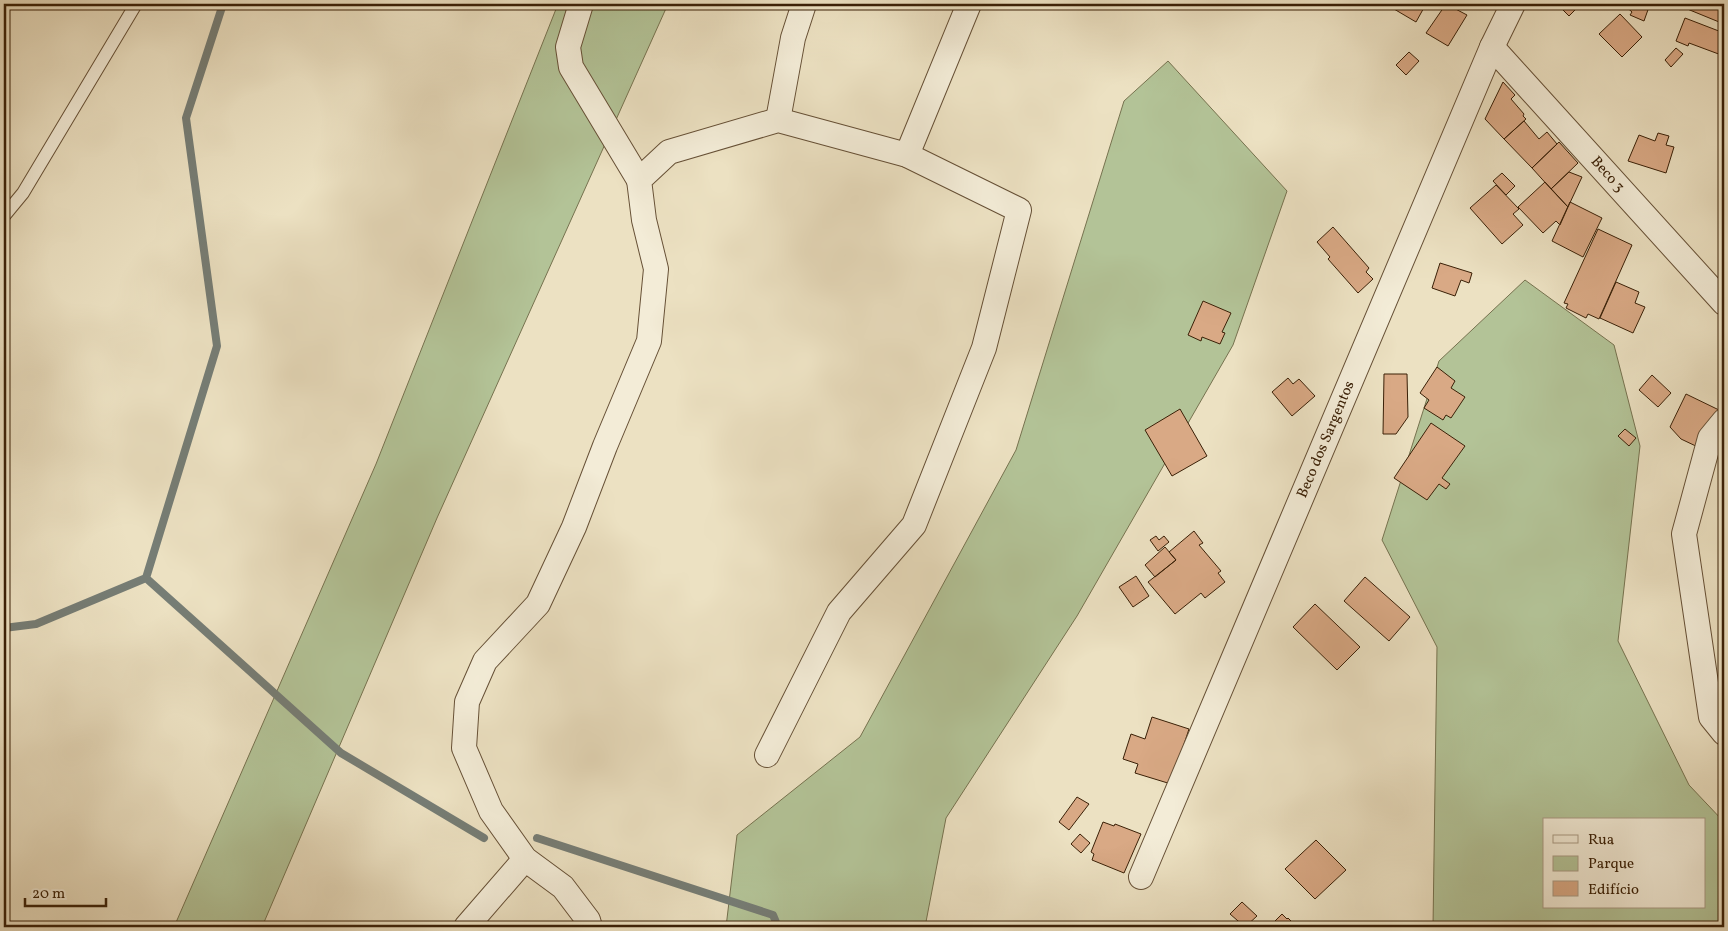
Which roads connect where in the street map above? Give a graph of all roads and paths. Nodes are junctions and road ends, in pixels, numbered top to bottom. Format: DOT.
graph roads {
  1 [pos="136,4"];
  2 [pos="581,4"];
  3 [pos="804,4"];
  4 [pos="969,4"];
  5 [pos="1513,4"];
  6 [pos="1492,47"];
  7 [pos="778,120"];
  8 [pos="907,155"];
  9 [pos="639,180"];
  10 [pos="4,216"];
  11 [pos="1724,303"];
  12 [pos="1724,421"];
  13 [pos="1724,733"];
  14 [pos="767,755"];
  15 [pos="526,860"];
  16 [pos="1141,877"];
  17 [pos="466,927"];
  18 [pos="590,927"];
  1 -- 10 [label="lane"];
  2 -- 9 [label="street"];
  3 -- 7 [label="street"];
  4 -- 8 [label="street"];
  5 -- 6 [label="street, Beco dos Sargentos"];
  6 -- 11 [label="street, Beco 3"];
  6 -- 16 [label="street, Beco dos Sargentos"];
  7 -- 8 [label="street"];
  7 -- 9 [label="street"];
  8 -- 14 [label="street"];
  9 -- 15 [label="street"];
  12 -- 13 [label="street"];
  15 -- 17 [label="street"];
  15 -- 18 [label="street"];
}
